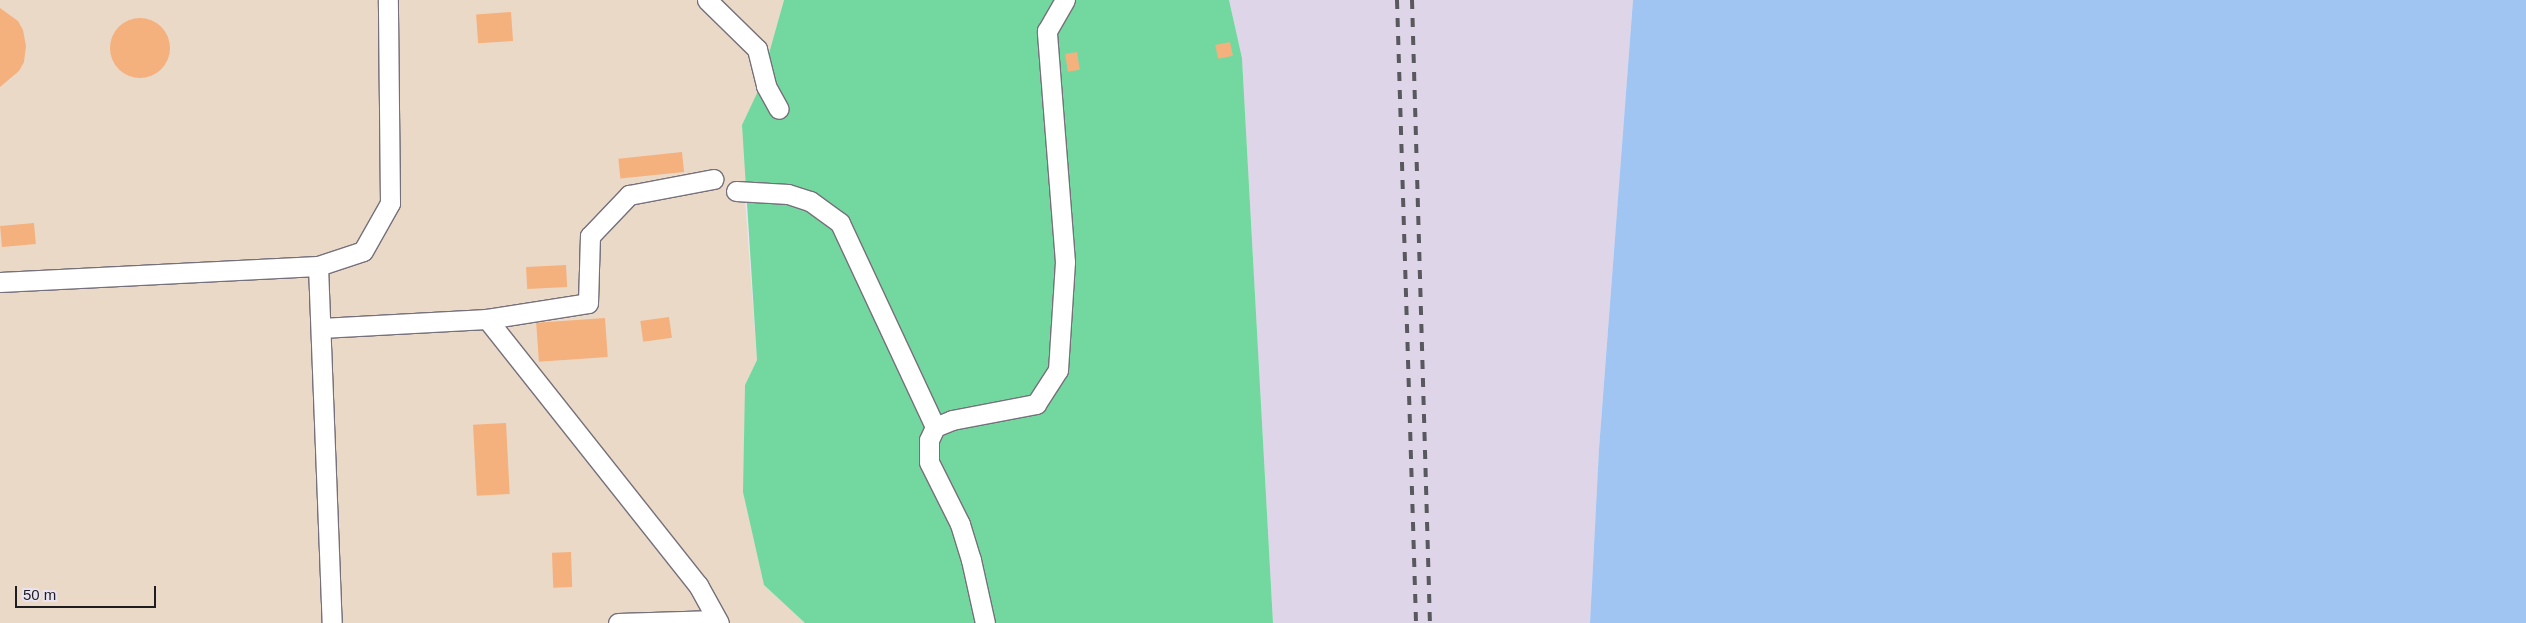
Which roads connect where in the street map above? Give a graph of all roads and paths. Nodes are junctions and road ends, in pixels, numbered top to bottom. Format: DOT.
graph roads {
  1 [pos="388,0"];
  2 [pos="707,0"];
  3 [pos="1064,0"];
  4 [pos="779,109"];
  5 [pos="714,179"];
  6 [pos="736,191"];
  7 [pos="318,266"];
  8 [pos="0,282"];
  9 [pos="486,320"];
  10 [pos="321,328"];
  11 [pos="935,426"];
  12 [pos="718,621"];
  13 [pos="332,623"];
  14 [pos="618,623"];
  15 [pos="985,623"];
  1 -- 7 [label="lane"];
  2 -- 4 [label="lane"];
  3 -- 11 [label="lane"];
  5 -- 9 [label="lane"];
  6 -- 11 [label="lane"];
  7 -- 8 [label="lane"];
  7 -- 10 [label="lane"];
  9 -- 10 [label="lane"];
  9 -- 12 [label="lane"];
  10 -- 13 [label="lane"];
  11 -- 15 [label="lane"];
  12 -- 14 [label="lane"];
}
